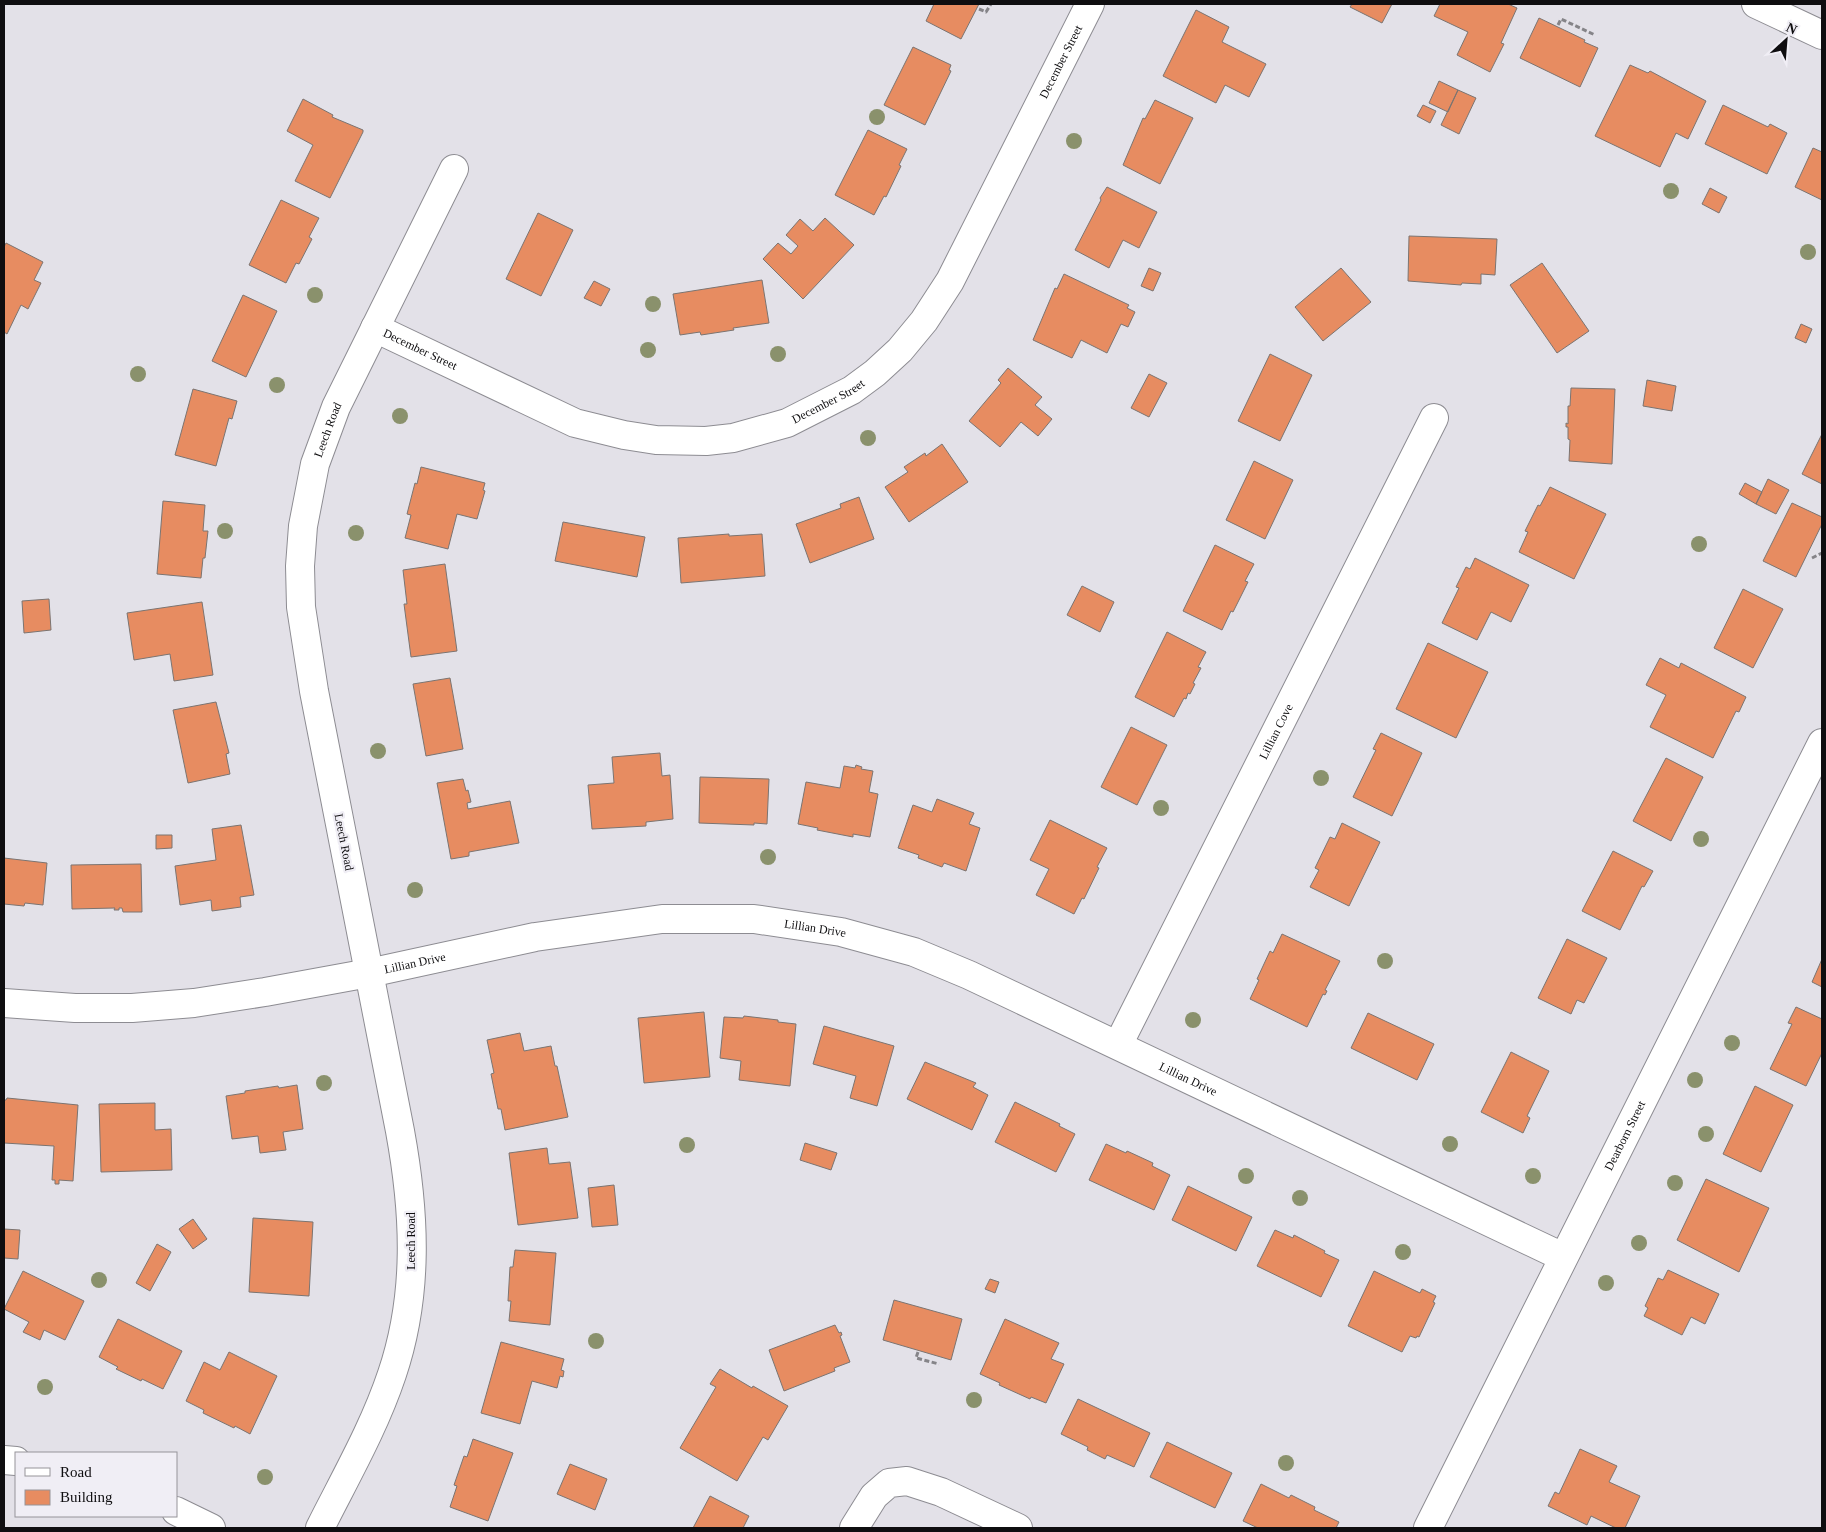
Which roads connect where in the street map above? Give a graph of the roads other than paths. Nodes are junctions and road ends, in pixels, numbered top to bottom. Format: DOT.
graph roads {
  1 [pos="1090,4"];
  2 [pos="1756,4"];
  3 [pos="1822,35"];
  4 [pos="454,169"];
  5 [pos="375,328"];
  6 [pos="1434,418"];
  7 [pos="1822,743"];
  8 [pos="370,973"];
  9 [pos="4,1003"];
  10 [pos="1118,1045"];
  11 [pos="1563,1257"];
  12 [pos="178,1511"];
  13 [pos="211,1528"];
  14 [pos="320,1528"];
  15 [pos="854,1528"];
  16 [pos="1018,1528"];
  17 [pos="1428,1528"];
  1 -- 5 [label="street, December Street"];
  2 -- 3 [label="street"];
  4 -- 5 [label="street, Leech Road"];
  5 -- 8 [label="street, Leech Road"];
  6 -- 10 [label="street, Lillian Cove"];
  7 -- 11 [label="street, Dearborn Street"];
  8 -- 9 [label="street, Lillian Drive"];
  8 -- 10 [label="street, Lillian Drive"];
  8 -- 14 [label="street, Leech Road"];
  10 -- 11 [label="street, Lillian Drive"];
  11 -- 17 [label="street, Dearborn Street"];
  12 -- 13 [label="street"];
  15 -- 16 [label="street"];
}
